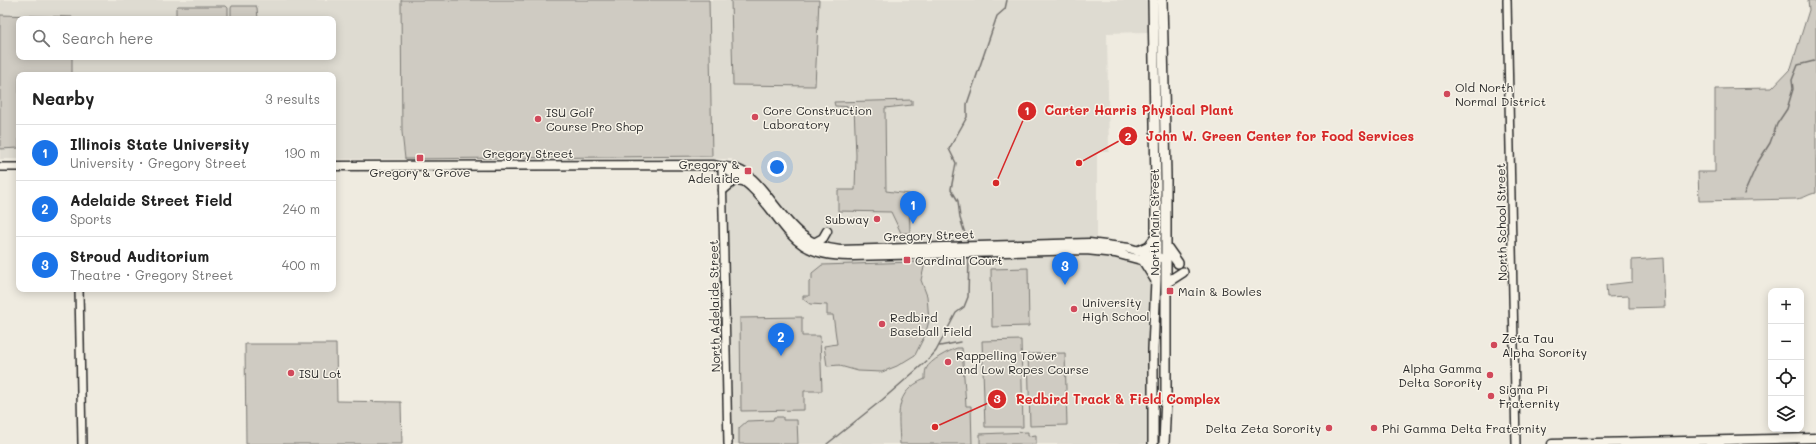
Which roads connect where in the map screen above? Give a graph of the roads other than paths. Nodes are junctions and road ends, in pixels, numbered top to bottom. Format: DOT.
graph roads {
  1 [pos="1153,0"];
  2 [pos="1162,0"];
  3 [pos="1507,0"];
  4 [pos="16,166"];
  5 [pos="336,166"];
  6 [pos="0,167"];
  7 [pos="722,167"];
  8 [pos="744,181"];
  9 [pos="723,190"];
  10 [pos="827,232"];
  11 [pos="1156,238"];
  12 [pos="814,243"];
  13 [pos="1166,246"];
  14 [pos="1138,251"];
  15 [pos="1166,259"];
  16 [pos="1143,260"];
  17 [pos="1156,260"];
  18 [pos="1178,263"];
  19 [pos="1183,272"];
  20 [pos="1156,280"];
  21 [pos="1166,283"];
  22 [pos="79,292"];
  23 [pos="1816,438"];
  24 [pos="1672,442"];
  25 [pos="82,444"];
  26 [pos="728,444"];
  27 [pos="1153,444"];
  28 [pos="1164,444"];
  29 [pos="1516,444"];
  30 [pos="1552,444"];
  1 -- 11 [label="main road, North Main Street"];
  2 -- 13 [label="main road, North Main Street"];
  3 -- 29 [label="street, North School Street"];
  4 -- 6 [label="street"];
  5 -- 7 [label="main road, Gregory Street"];
  7 -- 8 [label="main road, Gregory Street"];
  7 -- 9 [label="street, North Adelaide Street"];
  7 -- 12 [label="main road, Gregory Street"];
  8 -- 9 [label="main road"];
  8 -- 16 [label="main road, Gregory Street"];
  9 -- 26 [label="street, North Adelaide Street"];
  10 -- 12 [label="main road"];
  11 -- 14 [label="main road"];
  11 -- 17 [label="main road, North Main Street"];
  12 -- 14 [label="main road, Gregory Street"];
  13 -- 15 [label="main road, North Main Street"];
  13 -- 18 [label="main road"];
  14 -- 17 [label="main road, Gregory Street"];
  15 -- 17 [label="main road, Gregory Street"];
  15 -- 21 [label="main road, North Main Street"];
  16 -- 17 [label="main road, Gregory Street"];
  16 -- 20 [label="main road"];
  17 -- 20 [label="main road, North Main Street"];
  19 -- 21 [label="main road"];
  20 -- 27 [label="main road, North Main Street"];
  21 -- 28 [label="main road, North Main Street"];
  22 -- 25 [label="street"];
  23 -- 24 [label="main road"];
  24 -- 30 [label="main road"];
}
